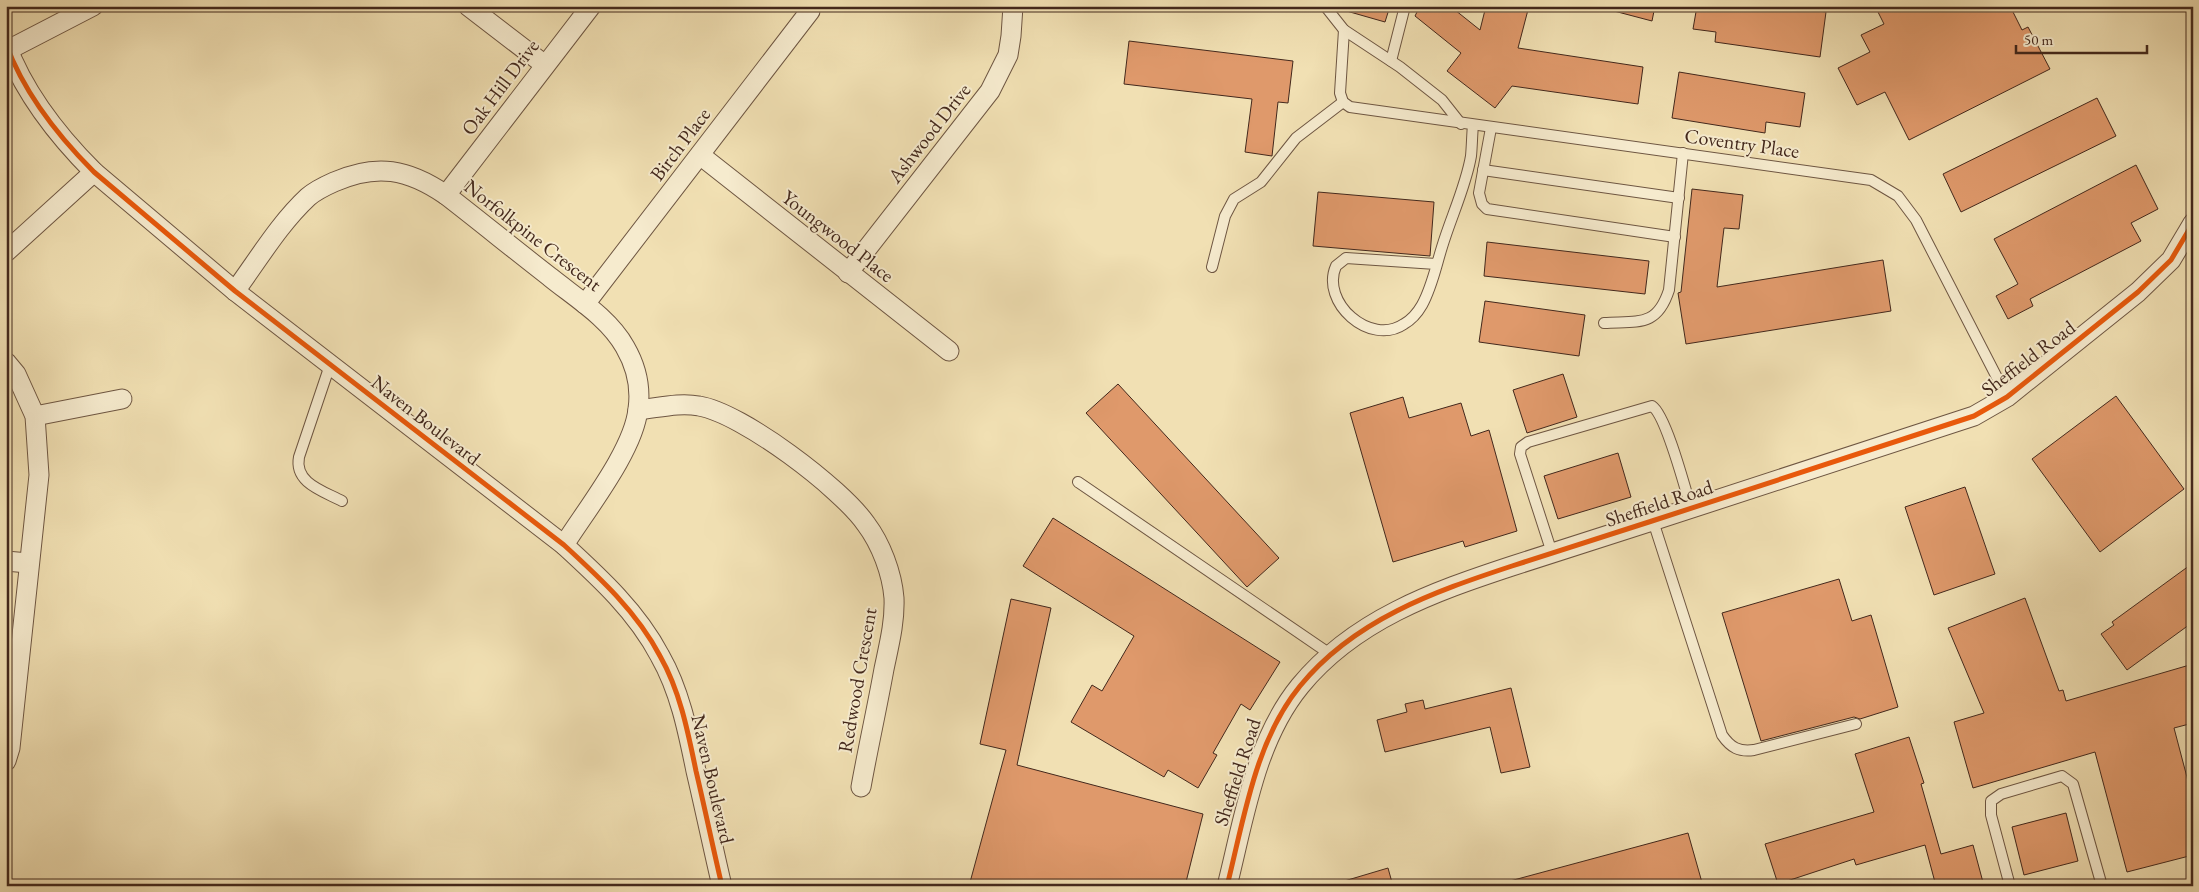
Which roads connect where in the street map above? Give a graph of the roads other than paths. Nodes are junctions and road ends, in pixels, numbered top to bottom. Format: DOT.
graph roads {
  1 [pos="93,6"];
  2 [pos="468,6"];
  3 [pos="590,6"];
  4 [pos="1013,6"];
  5 [pos="1325,6"];
  6 [pos="1405,6"];
  7 [pos="810,11"];
  8 [pos="1344,30"];
  9 [pos="7,47"];
  10 [pos="1391,61"];
  11 [pos="545,65"];
  12 [pos="1346,105"];
  13 [pos="1461,124"];
  14 [pos="1473,125"];
  15 [pos="1491,128"];
  16 [pos="1684,152"];
  17 [pos="700,155"];
  18 [pos="1484,170"];
  19 [pos="94,172"];
  20 [pos="446,194"];
  21 [pos="1679,198"];
  22 [pos="2193,223"];
  23 [pos="1675,237"];
  24 [pos="6,252"];
  25 [pos="1436,264"];
  26 [pos="1212,267"];
  27 [pos="848,273"];
  28 [pos="235,291"];
  29 [pos="586,304"];
  30 [pos="1604,324"];
  31 [pos="949,351"];
  32 [pos="6,362"];
  33 [pos="330,365"];
  34 [pos="2007,397"];
  35 [pos="122,399"];
  36 [pos="638,410"];
  37 [pos="35,416"];
  38 [pos="1078,482"];
  39 [pos="342,501"];
  40 [pos="1691,508"];
  41 [pos="1653,521"];
  42 [pos="564,545"];
  43 [pos="1552,553"];
  44 [pos="6,561"];
  45 [pos="28,563"];
  46 [pos="1330,654"];
  47 [pos="1856,724"];
  48 [pos="6,761"];
  49 [pos="860,787"];
  50 [pos="722,886"];
  51 [pos="1227,886"];
  52 [pos="2010,886"];
  53 [pos="2102,886"];
  1 -- 9 [label="street"];
  2 -- 11 [label="street"];
  3 -- 11 [label="street, Oak Hill Drive"];
  4 -- 27 [label="street, Ashwood Drive"];
  5 -- 8 [label="lane"];
  6 -- 10 [label="lane"];
  7 -- 17 [label="street, Birch Place"];
  8 -- 10 [label="lane"];
  8 -- 12 [label="lane"];
  9 -- 19 [label="street, Naven Boulevard"];
  10 -- 13 [label="lane"];
  11 -- 20 [label="street, Oak Hill Drive"];
  12 -- 13 [label="lane, Coventry Place"];
  12 -- 26 [label="lane"];
  13 -- 14 [label="lane, Coventry Place"];
  14 -- 15 [label="lane, Coventry Place"];
  14 -- 25 [label="lane"];
  15 -- 16 [label="lane, Coventry Place"];
  15 -- 18 [label="lane"];
  16 -- 21 [label="lane"];
  16 -- 34 [label="lane, Coventry Place"];
  17 -- 27 [label="street, Youngwood Place"];
  17 -- 29 [label="street, Birch Place"];
  18 -- 21 [label="lane"];
  18 -- 23 [label="lane"];
  19 -- 24 [label="street"];
  19 -- 28 [label="street, Naven Boulevard"];
  20 -- 28 [label="street, Norfolkpine Crescent"];
  20 -- 29 [label="street, Norfolkpine Crescent"];
  21 -- 23 [label="lane"];
  22 -- 34 [label="street, Sheffield Road"];
  23 -- 30 [label="lane"];
  25 -- 25 [label="lane"];
  27 -- 31 [label="street, Youngwood Place"];
  28 -- 33 [label="street, Naven Boulevard"];
  29 -- 36 [label="street, Norfolkpine Crescent"];
  32 -- 37 [label="street"];
  33 -- 39 [label="lane"];
  33 -- 42 [label="street, Naven Boulevard"];
  34 -- 40 [label="street, Sheffield Road"];
  35 -- 37 [label="street"];
  36 -- 42 [label="street, Norfolkpine Crescent"];
  36 -- 49 [label="street, Redwood Crescent"];
  37 -- 45 [label="street"];
  38 -- 46 [label="lane"];
  40 -- 41 [label="street, Sheffield Road"];
  40 -- 43 [label="lane"];
  41 -- 43 [label="street, Sheffield Road"];
  41 -- 47 [label="lane"];
  42 -- 50 [label="street, Naven Boulevard"];
  43 -- 46 [label="street, Sheffield Road"];
  44 -- 45 [label="street"];
  45 -- 48 [label="street"];
  46 -- 51 [label="street, Sheffield Road"];
  52 -- 53 [label="lane"];
}
